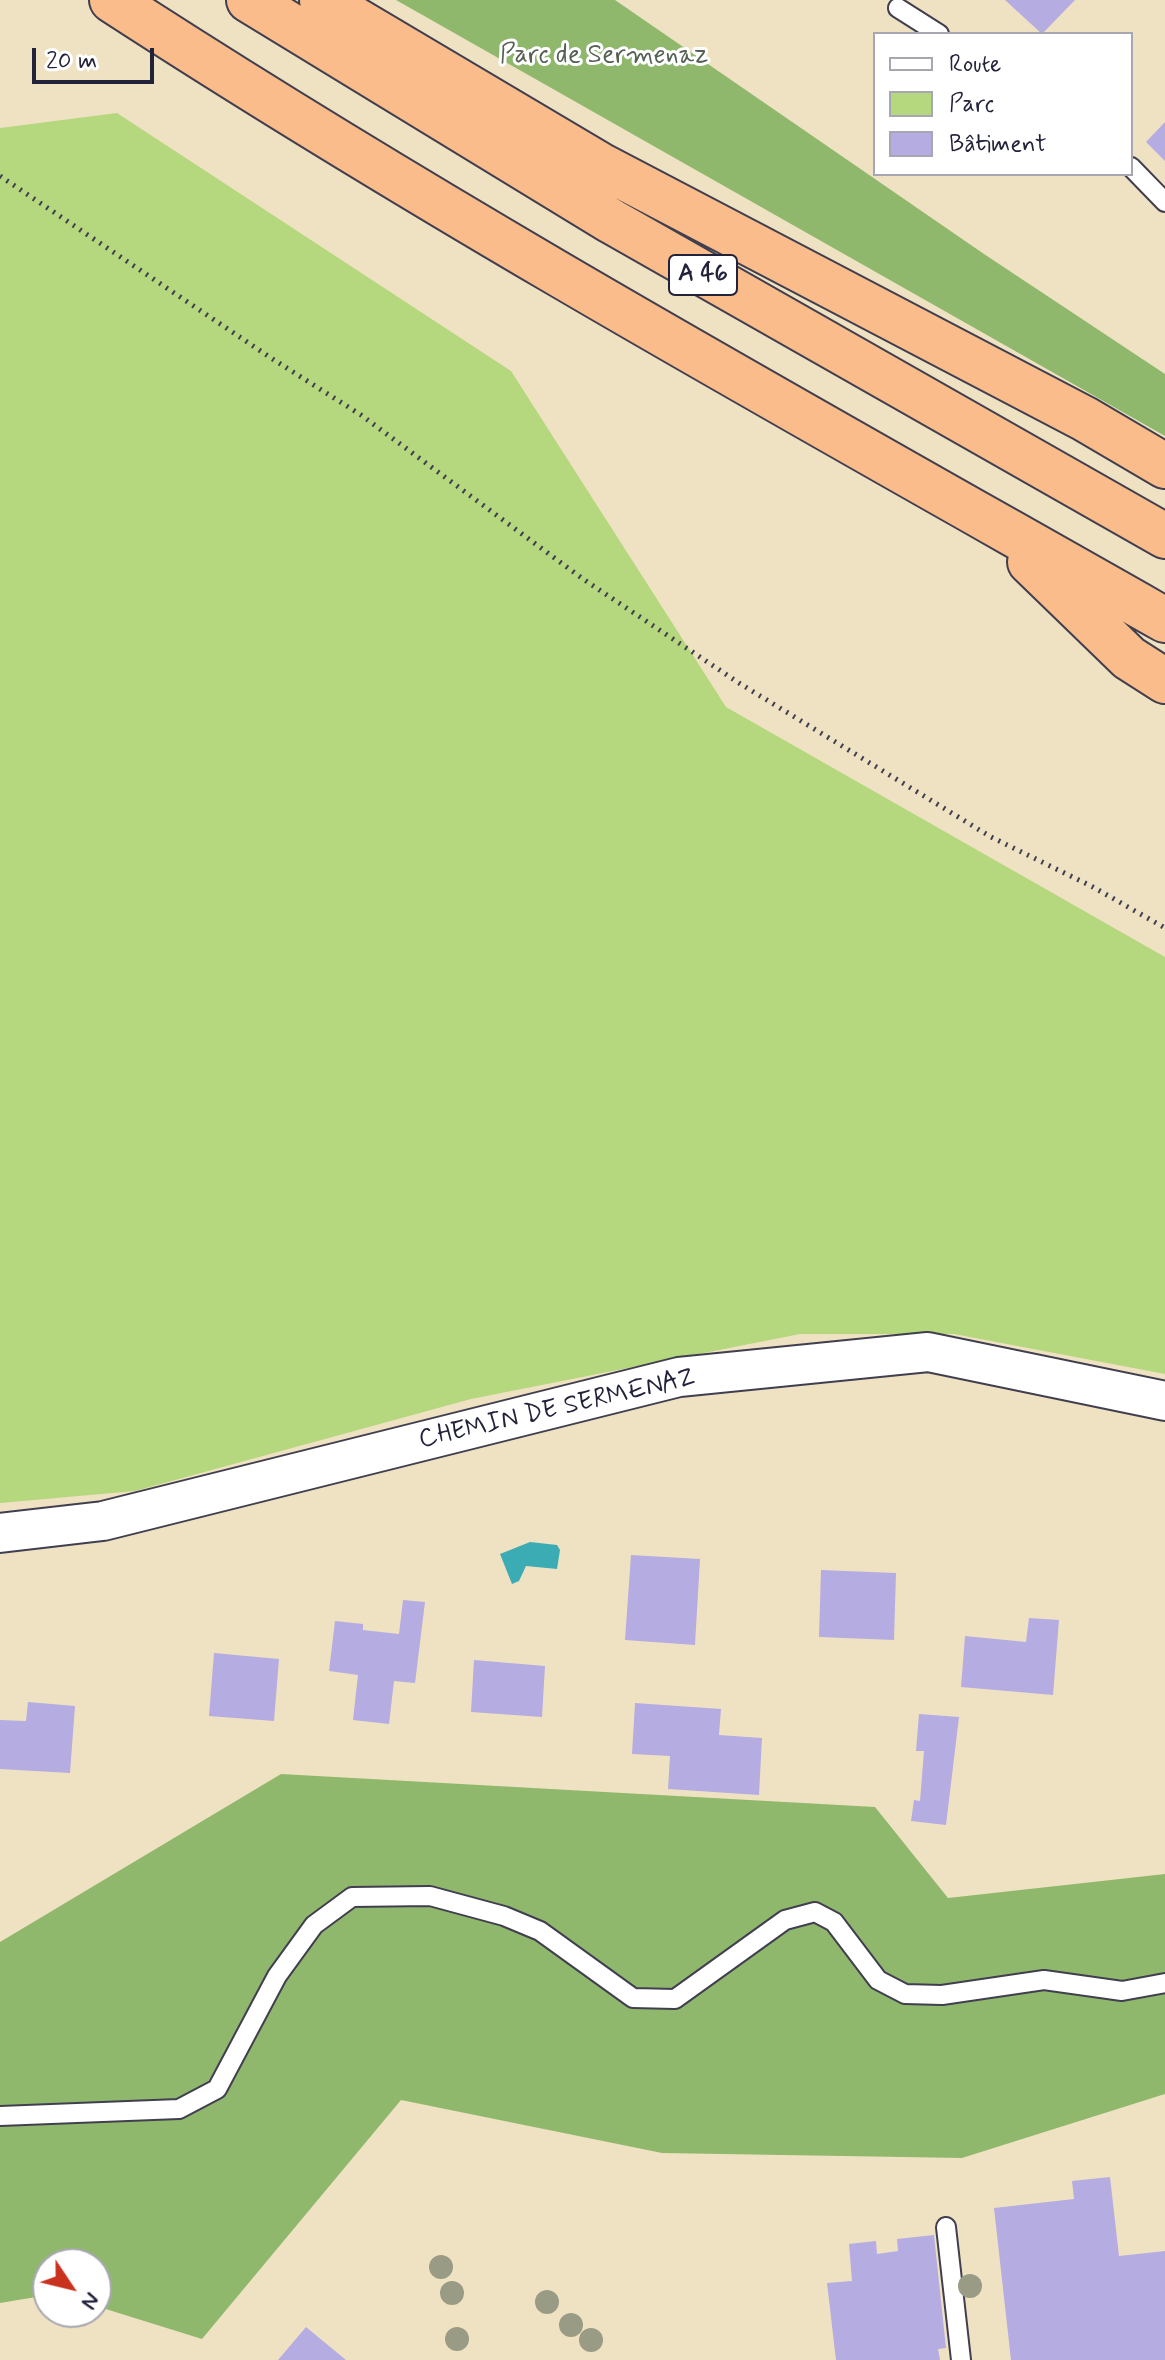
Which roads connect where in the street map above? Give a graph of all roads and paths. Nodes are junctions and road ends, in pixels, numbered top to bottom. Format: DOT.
graph roads {
  1 [pos="112,0"];
  2 [pos="249,0"];
  3 [pos="322,0"];
  4 [pos="898,8"];
  5 [pos="936,32"];
  6 [pos="1133,169"];
  7 [pos="0,176"];
  8 [pos="1165,202"];
  9 [pos="1165,466"];
  10 [pos="985,518"];
  11 [pos="1165,536"];
  12 [pos="1165,620"];
  13 [pos="1165,681"];
  14 [pos="1165,928"];
  15 [pos="1165,1401"];
  16 [pos="0,1533"];
  17 [pos="1165,1983"];
  18 [pos="0,2116"];
  19 [pos="946,2227"];
  20 [pos="961,2360"];
  1 -- 10 [label="highway, A 46"];
  2 -- 11 [label="highway, A 46"];
  3 -- 9 [label="highway"];
  4 -- 5 [label="lane"];
  6 -- 8 [label="lane"];
  7 -- 14 [label="path"];
  10 -- 12 [label="highway, A 46"];
  10 -- 13 [label="highway"];
  15 -- 16 [label="street, CHEMIN DE SERMENAZ"];
  17 -- 18 [label="lane"];
  19 -- 20 [label="lane"];
}
